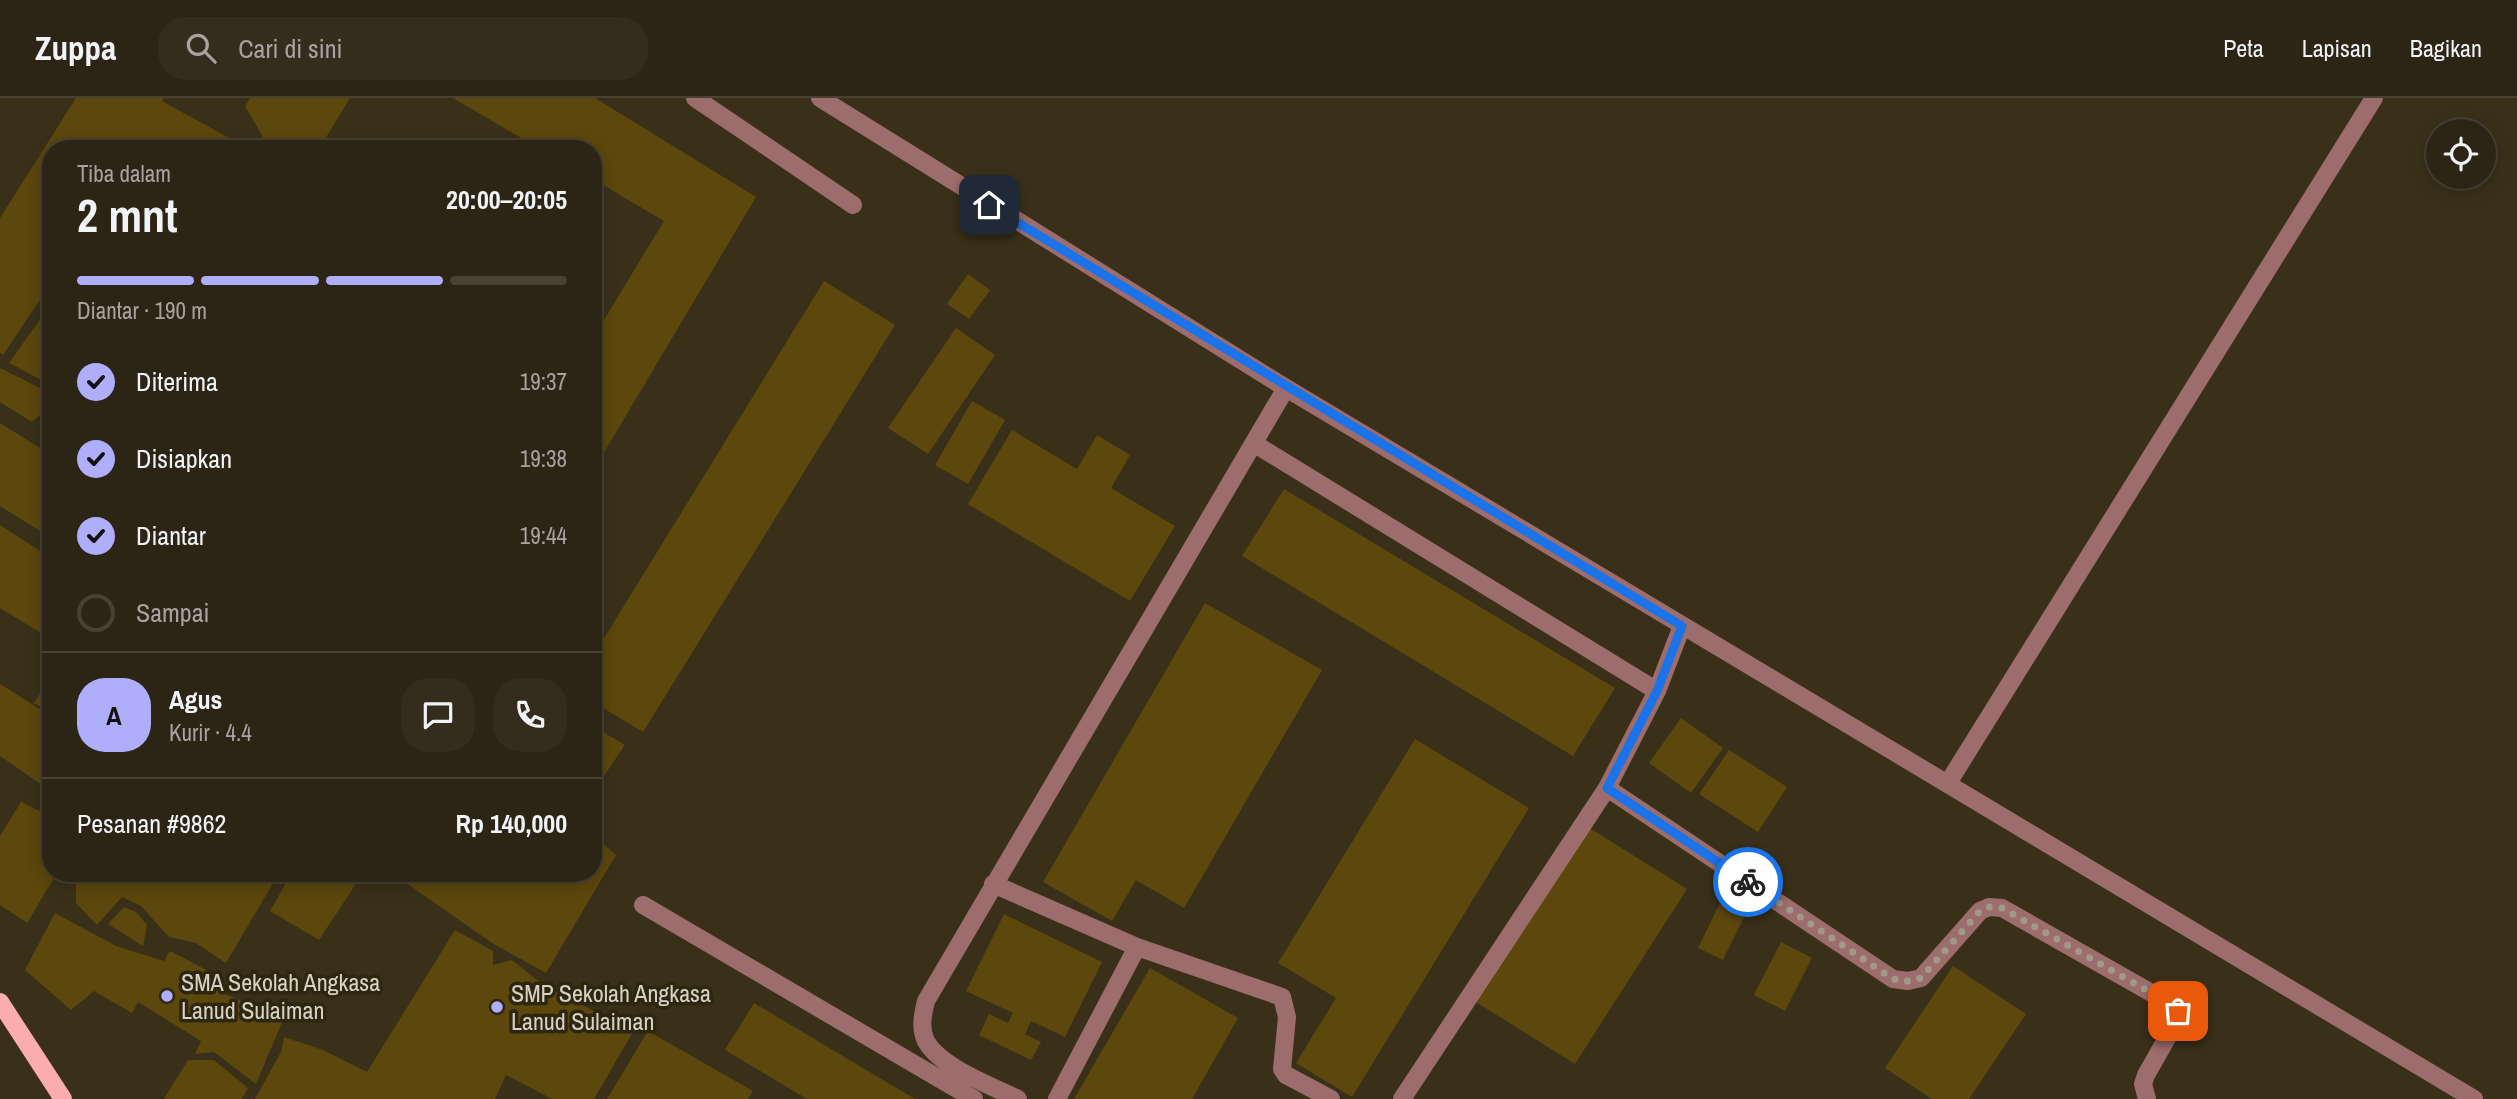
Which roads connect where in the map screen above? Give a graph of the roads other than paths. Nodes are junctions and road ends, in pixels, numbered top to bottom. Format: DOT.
graph roads {
  1 [pos="820,98"];
  2 [pos="2374,98"];
  3 [pos="704,100"];
  4 [pos="853,205"];
  5 [pos="1286,388"];
  6 [pos="1255,444"];
  7 [pos="1682,626"];
  8 [pos="1657,691"];
  9 [pos="1948,783"];
  10 [pos="1607,788"];
  11 [pos="993,884"];
  12 [pos="643,905"];
  13 [pos="1137,947"];
  14 [pos="0,1002"];
  15 [pos="63,1099"];
  16 [pos="974,1099"];
  17 [pos="1018,1099"];
  18 [pos="1056,1099"];
  19 [pos="1331,1099"];
  20 [pos="1402,1099"];
  21 [pos="2147,1099"];
  22 [pos="2474,1099"];
  1 -- 5 [label="lane"];
  2 -- 9 [label="lane"];
  3 -- 4 [label="lane"];
  5 -- 6 [label="lane"];
  5 -- 7 [label="lane"];
  6 -- 8 [label="lane"];
  6 -- 11 [label="lane"];
  7 -- 8 [label="lane"];
  7 -- 9 [label="lane"];
  8 -- 10 [label="lane"];
  9 -- 22 [label="lane"];
  10 -- 20 [label="lane"];
  10 -- 21 [label="lane"];
  11 -- 13 [label="lane"];
  11 -- 17 [label="lane"];
  12 -- 16 [label="lane"];
  13 -- 18 [label="lane"];
  13 -- 19 [label="lane"];
  14 -- 15 [label="main road"];
}
